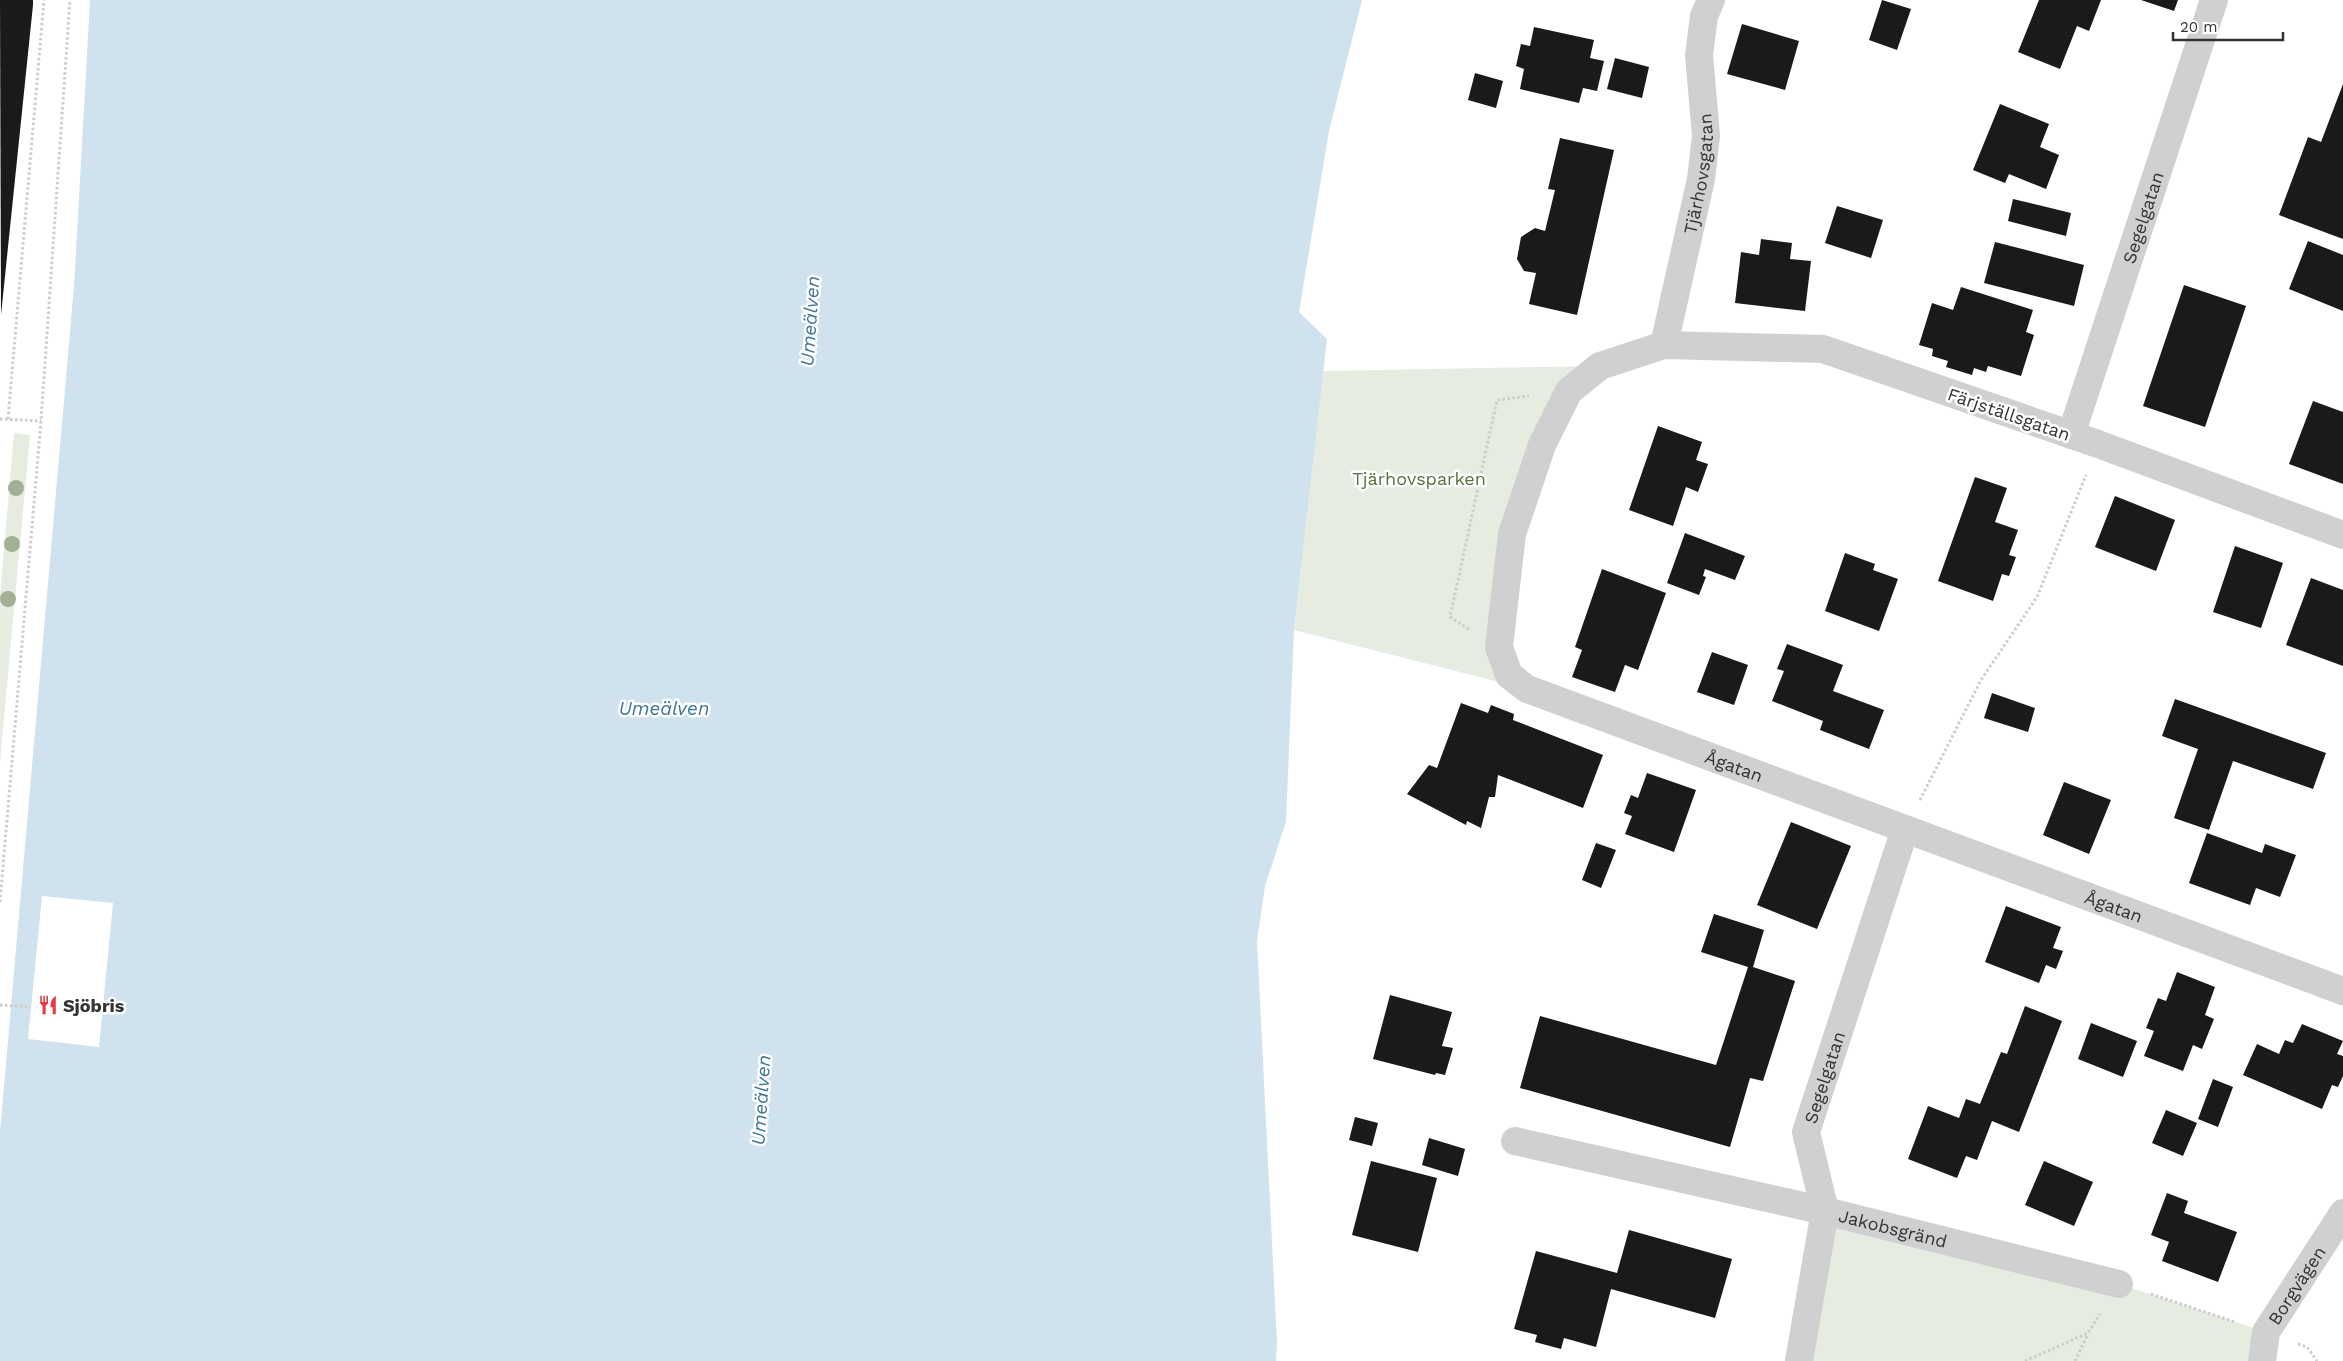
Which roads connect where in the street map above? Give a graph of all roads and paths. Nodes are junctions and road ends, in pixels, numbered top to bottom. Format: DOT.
graph roads {
  1 [pos="44,0"];
  2 [pos="70,0"];
  3 [pos="1711,0"];
  4 [pos="2214,0"];
  5 [pos="1664,346"];
  6 [pos="0,419"];
  7 [pos="8,419"];
  8 [pos="41,421"];
  9 [pos="2071,435"];
  10 [pos="2098,444"];
  11 [pos="2343,535"];
  12 [pos="1905,829"];
  13 [pos="0,902"];
  14 [pos="2343,991"];
  15 [pos="0,1005"];
  16 [pos="31,1007"];
  17 [pos="1515,1140"];
  18 [pos="1825,1211"];
  19 [pos="2343,1213"];
  20 [pos="2119,1284"];
  21 [pos="2266,1332"];
  22 [pos="2088,1334"];
  23 [pos="1799,1361"];
  24 [pos="2025,1361"];
  25 [pos="2075,1361"];
  26 [pos="2262,1361"];
  1 -- 7 [label="path"];
  2 -- 8 [label="path"];
  3 -- 5 [label="street, Tjärhovsgatan"];
  4 -- 9 [label="street, Segelgatan"];
  5 -- 9 [label="street, Färjställsgatan"];
  5 -- 12 [label="street, Ågatan"];
  6 -- 7 [label="path"];
  7 -- 8 [label="path"];
  8 -- 13 [label="path"];
  9 -- 10 [label="street, Färjställsgatan"];
  10 -- 11 [label="street, Färjställsgatan"];
  10 -- 12 [label="path"];
  12 -- 14 [label="street, Ågatan"];
  12 -- 18 [label="street, Segelgatan"];
  15 -- 16 [label="path"];
  17 -- 18 [label="street, Jakobsgränd"];
  18 -- 20 [label="street, Jakobsgränd"];
  18 -- 23 [label="street, Segelgatan"];
  19 -- 21 [label="street, Borgvägen"];
  20 -- 21 [label="path"];
  20 -- 22 [label="path"];
  21 -- 26 [label="street, Borgvägen"];
  22 -- 24 [label="path"];
  22 -- 25 [label="path"];
}
